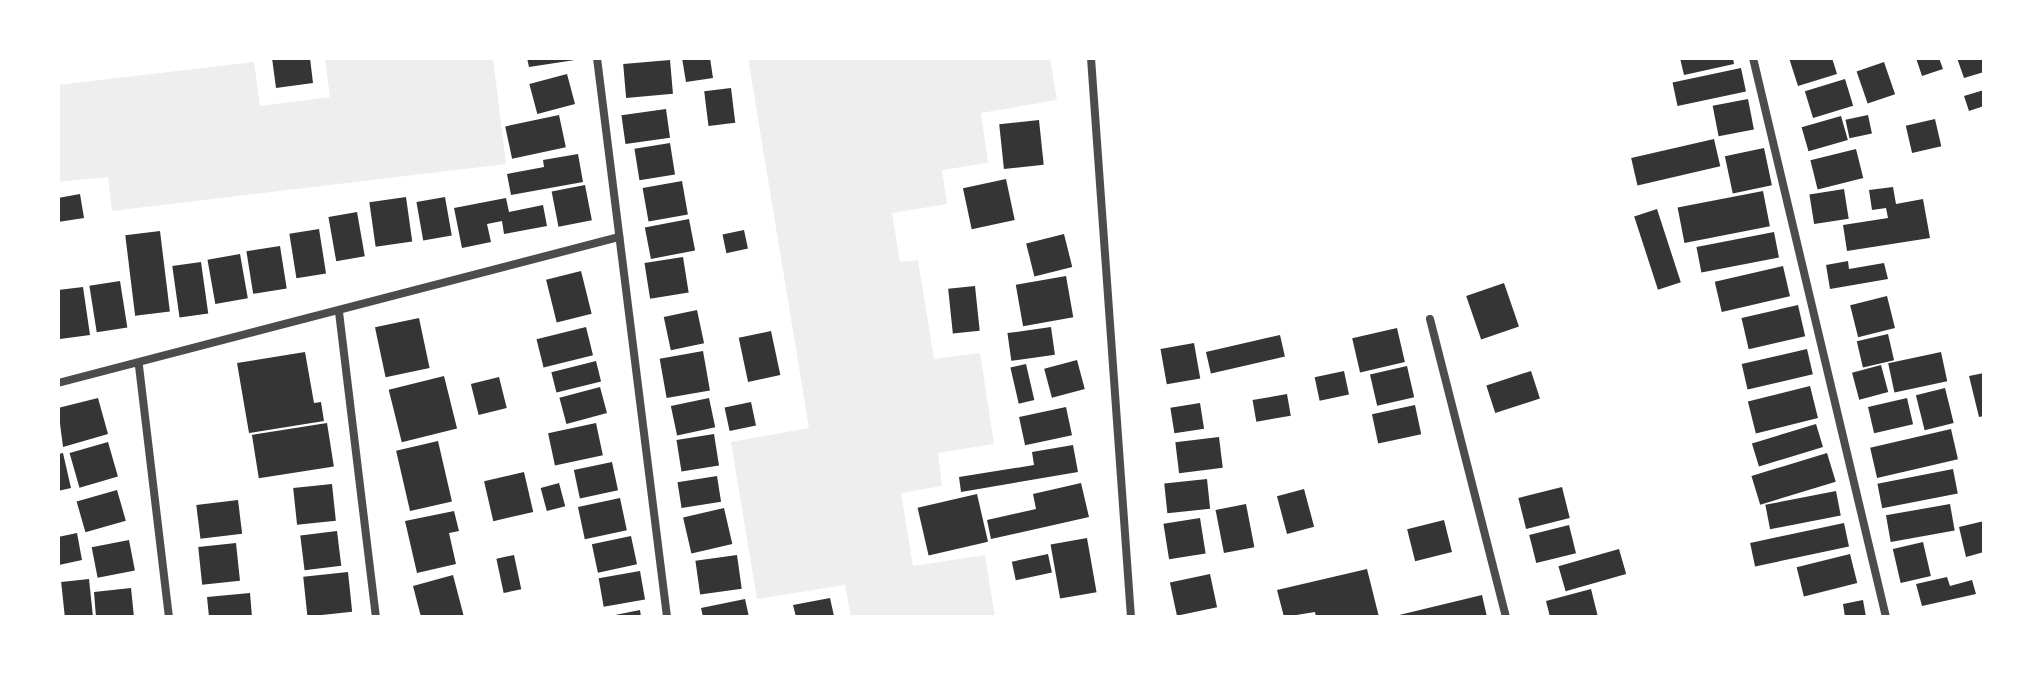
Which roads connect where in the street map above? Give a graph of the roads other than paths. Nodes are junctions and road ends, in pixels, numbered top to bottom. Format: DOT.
graph roads {
  1 [pos="597,58"];
  2 [pos="1091,58"];
  3 [pos="1753,58"];
  4 [pos="619,237"];
  5 [pos="339,312"];
  6 [pos="1430,319"];
  7 [pos="139,366"];
  8 [pos="58,383"];
  9 [pos="169,617"];
  10 [pos="376,617"];
  11 [pos="667,617"];
  12 [pos="1131,617"];
  13 [pos="1506,617"];
  14 [pos="1886,617"];
  1 -- 4 [label="street"];
  2 -- 12 [label="street"];
  3 -- 14 [label="street"];
  4 -- 5 [label="street"];
  4 -- 11 [label="street"];
  5 -- 7 [label="street"];
  5 -- 10 [label="street"];
  6 -- 13 [label="street"];
  7 -- 8 [label="street"];
  7 -- 9 [label="street"];
}
